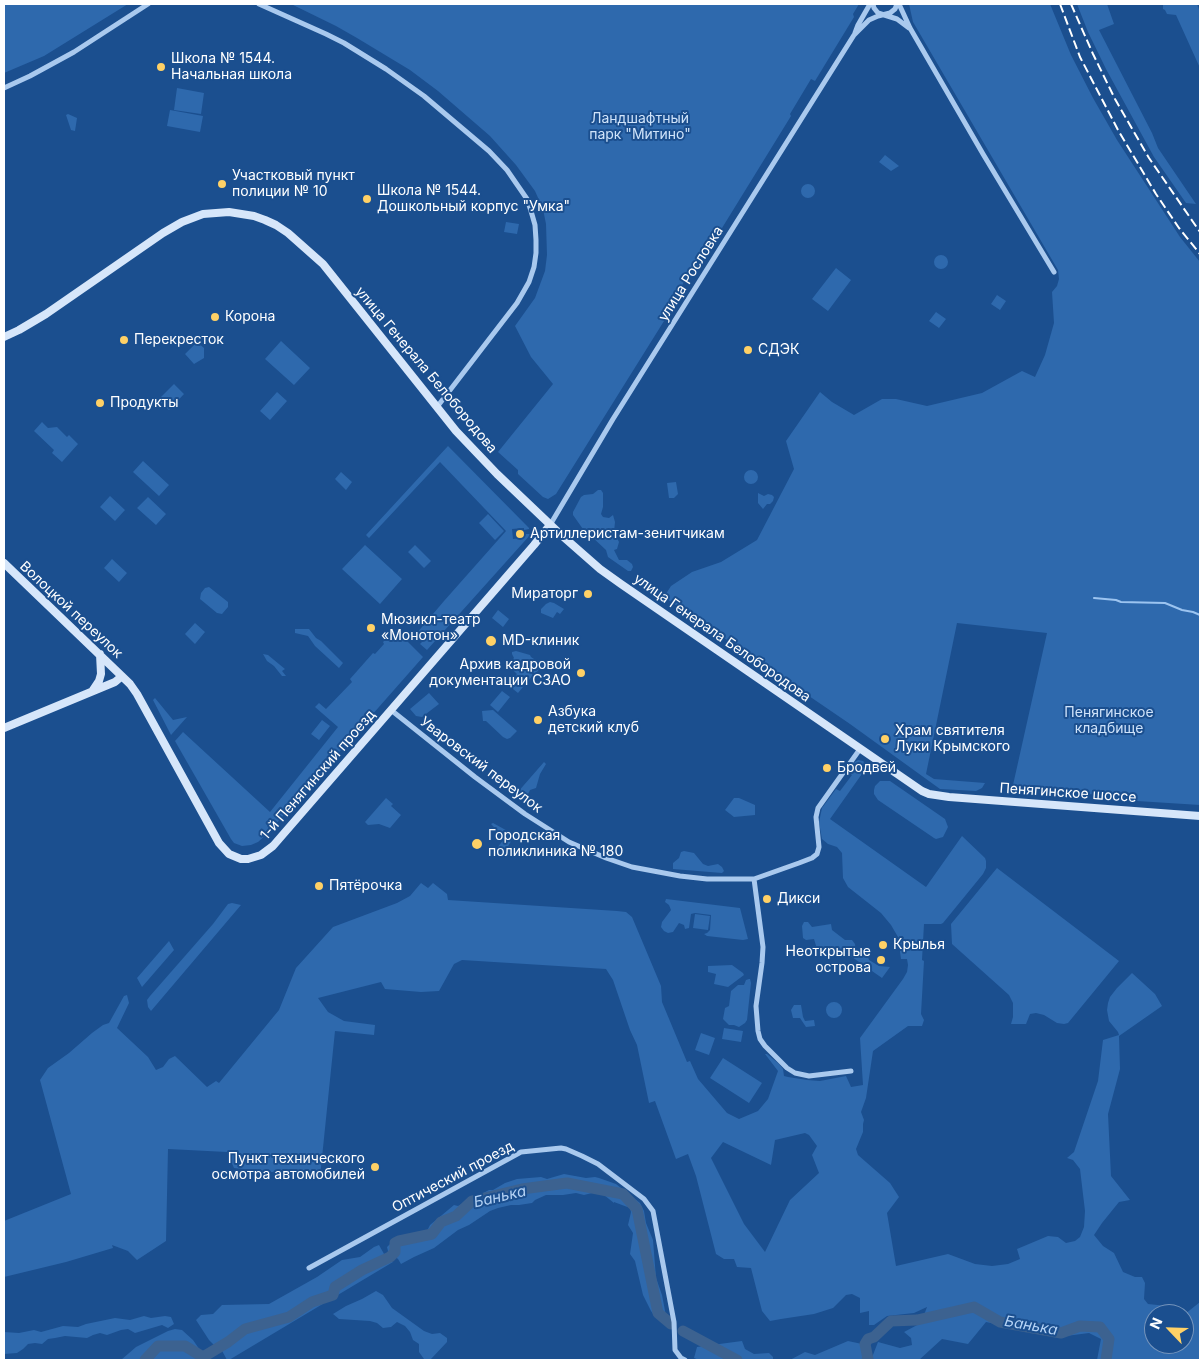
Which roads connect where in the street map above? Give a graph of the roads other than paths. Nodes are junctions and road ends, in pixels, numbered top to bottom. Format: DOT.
graph roads {
  1 [pos="148,4"];
  2 [pos="259,4"];
  3 [pos="872,4"];
  4 [pos="898,4"];
  5 [pos="884,14"];
  6 [pos="910,28"];
  7 [pos="854,36"];
  8 [pos="4,88"];
  9 [pos="1054,272"];
  10 [pos="4,337"];
  11 [pos="437,407"];
  12 [pos="550,525"];
  13 [pos="4,564"];
  14 [pos="100,654"];
  15 [pos="122,676"];
  16 [pos="92,692"];
  17 [pos="390,710"];
  18 [pos="4,728"];
  19 [pos="860,749"];
  20 [pos="934,795"];
  21 [pos="1200,816"];
  22 [pos="754,879"];
  23 [pos="851,1071"];
  24 [pos="309,1268"];
  25 [pos="685,1360"];
  1 -- 8 [label="street"];
  2 -- 11 [label="street"];
  3 -- 5 [label="street"];
  3 -- 7 [label="street, улица Рословка"];
  4 -- 5 [label="street, улица Рословка"];
  4 -- 6 [label="street"];
  5 -- 6 [label="street"];
  5 -- 7 [label="street, улица Рословка"];
  6 -- 9 [label="street"];
  7 -- 12 [label="street, улица Рословка"];
  10 -- 11 [label="main road, улица Генерала Белобородова"];
  11 -- 12 [label="main road, улица Генерала Белобородова"];
  12 -- 17 [label="main road, 1-й Пенягинский проезд"];
  12 -- 19 [label="main road, улица Генерала Белобородова"];
  13 -- 14 [label="main road, Волоцкой переулок"];
  14 -- 15 [label="main road, Волоцкой переулок"];
  14 -- 16 [label="main road"];
  15 -- 16 [label="main road"];
  15 -- 17 [label="main road, 1-й Пенягинский проезд"];
  16 -- 18 [label="main road"];
  17 -- 22 [label="street, Уваровский переулок"];
  19 -- 20 [label="main road, улица Генерала Белобородова"];
  19 -- 22 [label="street, Уваровский переулок"];
  20 -- 21 [label="main road, Пенягинское шоссе"];
  22 -- 23 [label="street"];
  24 -- 25 [label="street, Оптический проезд"];
}
